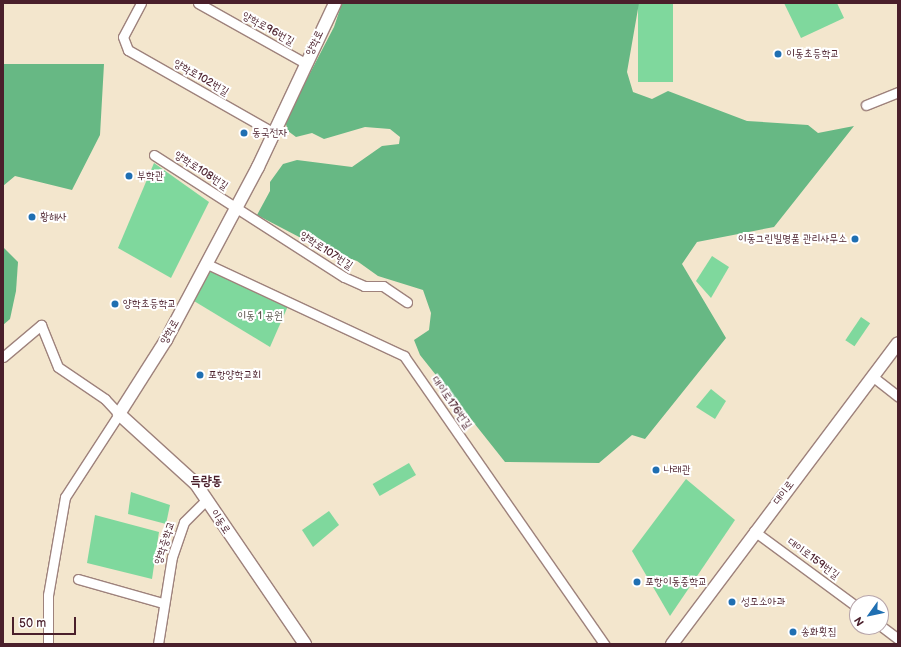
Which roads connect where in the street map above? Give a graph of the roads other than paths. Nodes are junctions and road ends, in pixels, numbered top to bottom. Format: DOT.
graph roads {
  1 [pos="141,3"];
  2 [pos="198,3"];
  3 [pos="335,3"];
  4 [pos="305,63"];
  5 [pos="898,92"];
  6 [pos="866,105"];
  7 [pos="274,133"];
  8 [pos="154,155"];
  9 [pos="236,207"];
  10 [pos="205,263"];
  11 [pos="407,302"];
  12 [pos="898,343"];
  13 [pos="3,356"];
  14 [pos="872,376"];
  15 [pos="898,396"];
  16 [pos="119,414"];
  17 [pos="206,500"];
  18 [pos="754,531"];
  19 [pos="78,579"];
  20 [pos="849,601"];
  21 [pos="163,603"];
  22 [pos="889,632"];
  23 [pos="898,639"];
  24 [pos="48,644"];
  25 [pos="158,644"];
  26 [pos="305,644"];
  27 [pos="604,644"];
  28 [pos="672,644"];
  1 -- 7 [label="street, 양학로102번길"];
  2 -- 4 [label="street, 양학로96번길"];
  3 -- 4 [label="street, 양학로"];
  4 -- 7 [label="street, 양학로"];
  5 -- 6 [label="street"];
  7 -- 9 [label="street, 양학로"];
  8 -- 9 [label="street, 양학로108번길"];
  9 -- 10 [label="street, 양학로"];
  9 -- 11 [label="street, 양학로107번길"];
  10 -- 16 [label="street, 양학로"];
  10 -- 27 [label="street, 대이로176번길"];
  12 -- 14 [label="street, 대이로"];
  13 -- 16 [label="street"];
  14 -- 15 [label="street"];
  14 -- 18 [label="street, 대이로"];
  16 -- 17 [label="street, 이동로"];
  16 -- 24 [label="street, 양학로"];
  17 -- 21 [label="street, 양학중학교"];
  17 -- 26 [label="street, 이동로"];
  18 -- 20 [label="street, 대이로159번길"];
  18 -- 28 [label="street, 대이로"];
  19 -- 21 [label="street"];
  21 -- 25 [label="street, 양학중학교"];
  22 -- 23 [label="street"];
}
